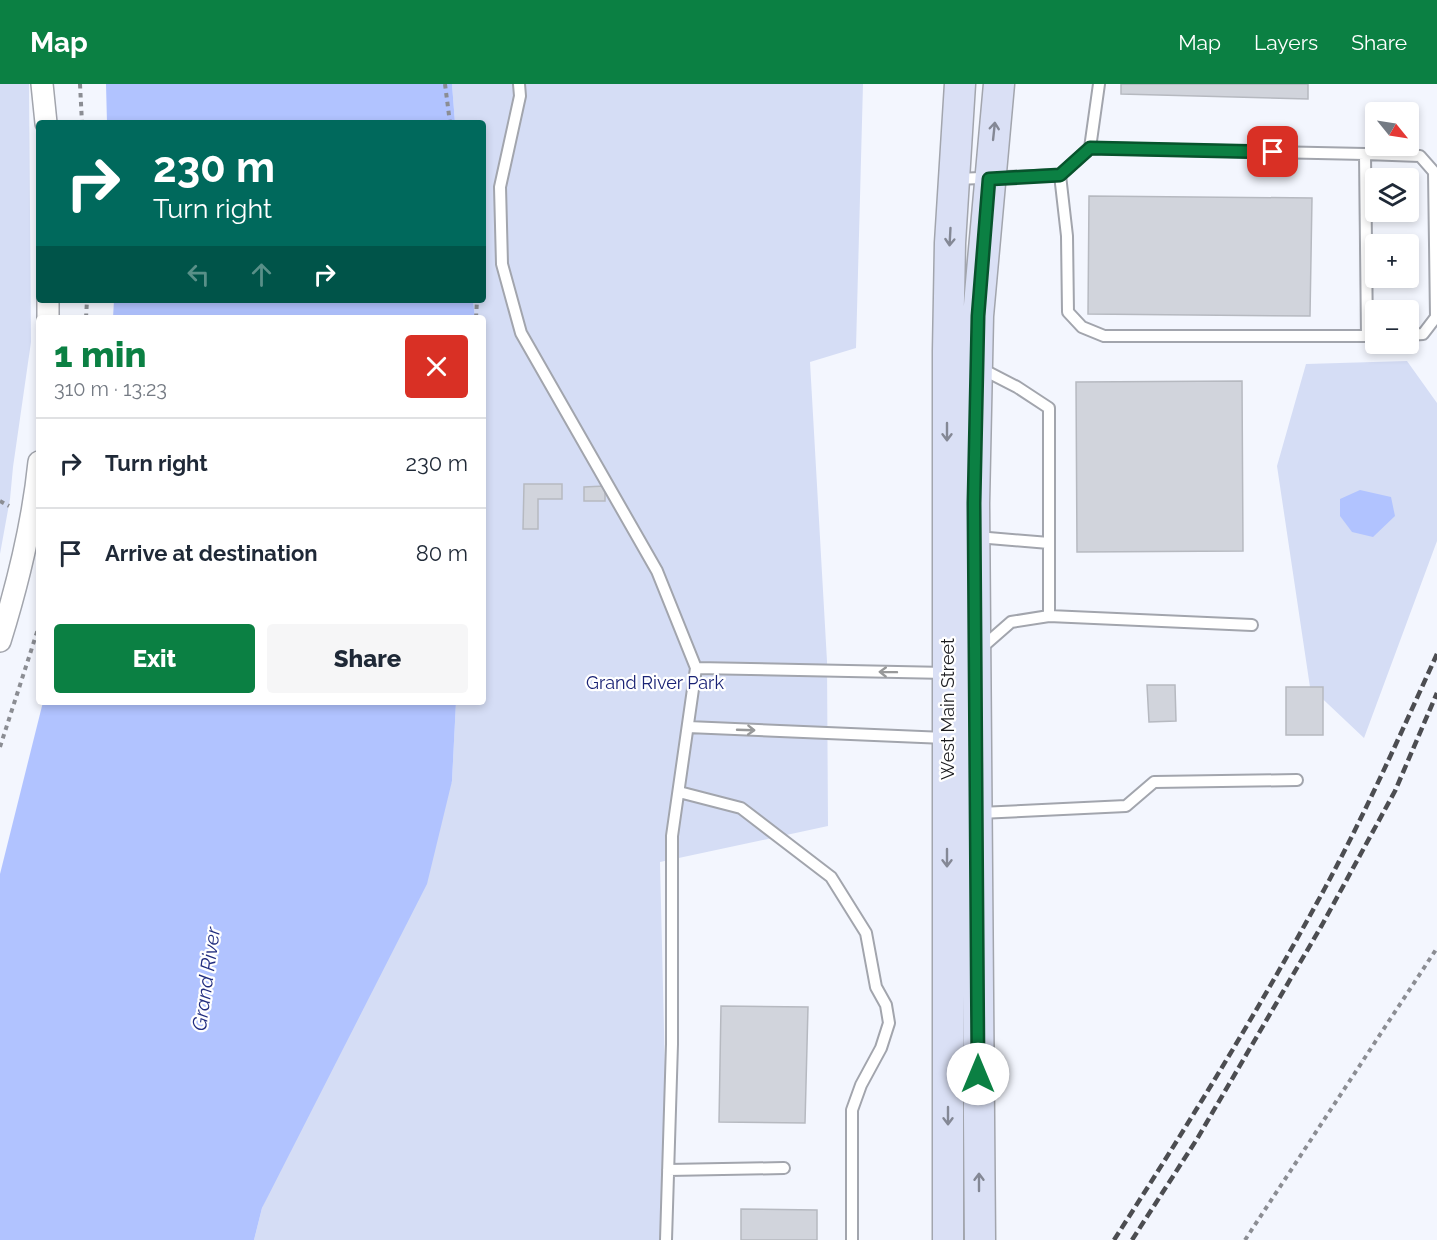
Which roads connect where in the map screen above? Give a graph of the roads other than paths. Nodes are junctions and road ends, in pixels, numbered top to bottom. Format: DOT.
graph roads {
  1 [pos="42,84"];
  2 [pos="519,84"];
  3 [pos="960,84"];
  4 [pos="999,84"];
  5 [pos="1099,84"];
  6 [pos="46,120"];
  7 [pos="1090,148"];
  8 [pos="1365,154"];
  9 [pos="1365,156"];
  10 [pos="1419,156"];
  11 [pos="1060,175"];
  12 [pos="953,179"];
  13 [pos="989,179"];
  14 [pos="1370,300"];
  15 [pos="1419,334"];
  16 [pos="1365,336"];
  17 [pos="962,367"];
  18 [pos="36,481"];
  19 [pos="960,537"];
  20 [pos="1049,543"];
  21 [pos="1049,616"];
  22 [pos="1252,626"];
  23 [pos="0,641"];
  24 [pos="958,658"];
  25 [pos="696,668"];
  26 [pos="688,728"];
  27 [pos="947,738"];
  28 [pos="1297,780"];
  29 [pos="679,792"];
  30 [pos="962,815"];
  31 [pos="784,1168"];
  32 [pos="668,1170"];
  33 [pos="666,1240"];
  34 [pos="852,1240"];
  35 [pos="948,1240"];
  36 [pos="980,1240"];
  1 -- 6 [label="street"];
  2 -- 25 [label="lane"];
  3 -- 12 [label="main road, West Main Street"];
  13 -- 4 [label="main road, West Main Street, one-way"];
  5 -- 7 [label="lane"];
  7 -- 8 [label="lane"];
  7 -- 11 [label="lane"];
  9 -- 14 [label="lane"];
  10 -- 15 [label="lane"];
  11 -- 13 [label="lane"];
  11 -- 16 [label="lane"];
  12 -- 13 [label="lane"];
  12 -- 17 [label="main road, West Main Street, one-way"];
  13 -- 17 [label="main road, West Main Street"];
  17 -- 19 [label="main road, West Main Street"];
  17 -- 20 [label="lane"];
  18 -- 23 [label="street"];
  19 -- 20 [label="lane"];
  19 -- 24 [label="main road, West Main Street"];
  20 -- 21 [label="lane"];
  21 -- 22 [label="lane"];
  21 -- 24 [label="lane"];
  24 -- 25 [label="lane, one-way"];
  24 -- 27 [label="main road, West Main Street"];
  24 -- 30 [label="main road, West Main Street"];
  25 -- 26 [label="lane"];
  26 -- 27 [label="lane, one-way"];
  26 -- 29 [label="lane"];
  27 -- 30 [label="main road, West Main Street"];
  28 -- 30 [label="lane"];
  29 -- 32 [label="lane"];
  29 -- 34 [label="lane"];
  30 -- 35 [label="main road, West Main Street, one-way"];
  36 -- 30 [label="main road, West Main Street, one-way"];
  31 -- 32 [label="lane"];
  32 -- 33 [label="lane"];
}
